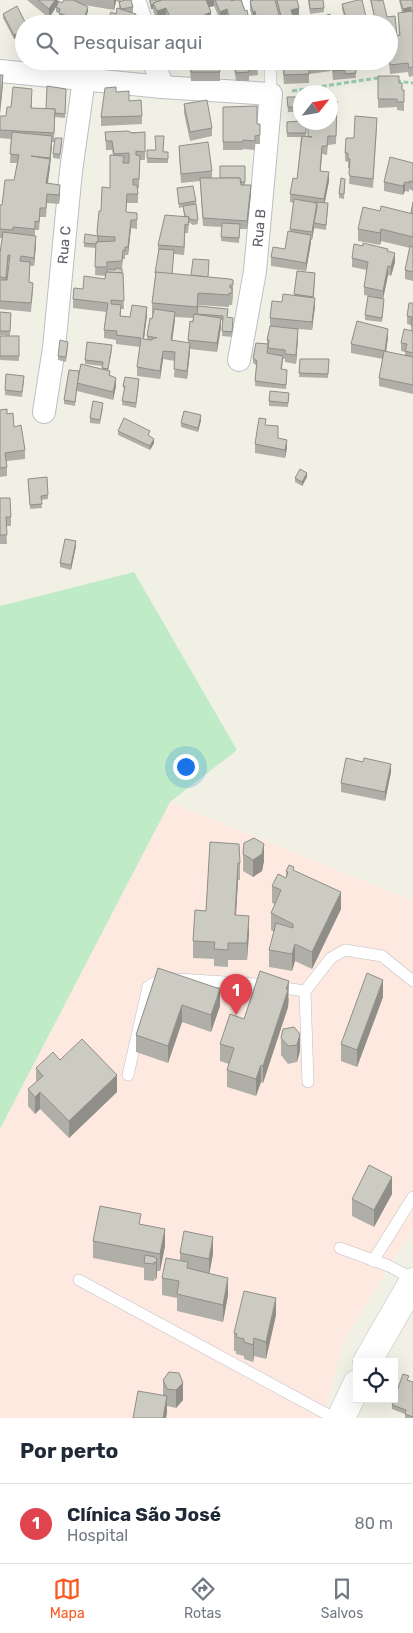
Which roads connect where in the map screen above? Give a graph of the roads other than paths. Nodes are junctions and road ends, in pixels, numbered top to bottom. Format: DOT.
graph roads {
  1 [pos="134,0"];
  2 [pos="246,0"];
  3 [pos="139,15"];
  4 [pos="250,15"];
  5 [pos="2,67"];
  6 [pos="15,69"];
  7 [pos="22,70"];
  8 [pos="157,70"];
  9 [pos="270,70"];
  10 [pos="84,79"];
  11 [pos="162,87"];
  12 [pos="271,94"];
  13 [pos="239,360"];
  14 [pos="44,412"];
  15 [pos="413,981"];
  16 [pos="305,991"];
  17 [pos="128,1075"];
  18 [pos="308,1082"];
  19 [pos="413,1197"];
  20 [pos="340,1248"];
  21 [pos="373,1261"];
  22 [pos="79,1280"];
  23 [pos="413,1280"];
  24 [pos="369,1358"];
  25 [pos="353,1392"];
  26 [pos="334,1418"];
  27 [pos="341,1418"];
  1 -- 3 [label="street"];
  2 -- 4 [label="lane"];
  5 -- 6 [label="street"];
  7 -- 10 [label="street"];
  8 -- 11 [label="street"];
  9 -- 12 [label="lane"];
  10 -- 11 [label="street"];
  10 -- 14 [label="street, Rua C"];
  11 -- 12 [label="street"];
  12 -- 13 [label="street, Rua B"];
  15 -- 16 [label="lane"];
  16 -- 17 [label="lane"];
  16 -- 18 [label="lane"];
  19 -- 21 [label="lane"];
  20 -- 21 [label="lane"];
  21 -- 23 [label="lane"];
  22 -- 26 [label="lane"];
  23 -- 24 [label="main road"];
  25 -- 27 [label="main road"];
}
